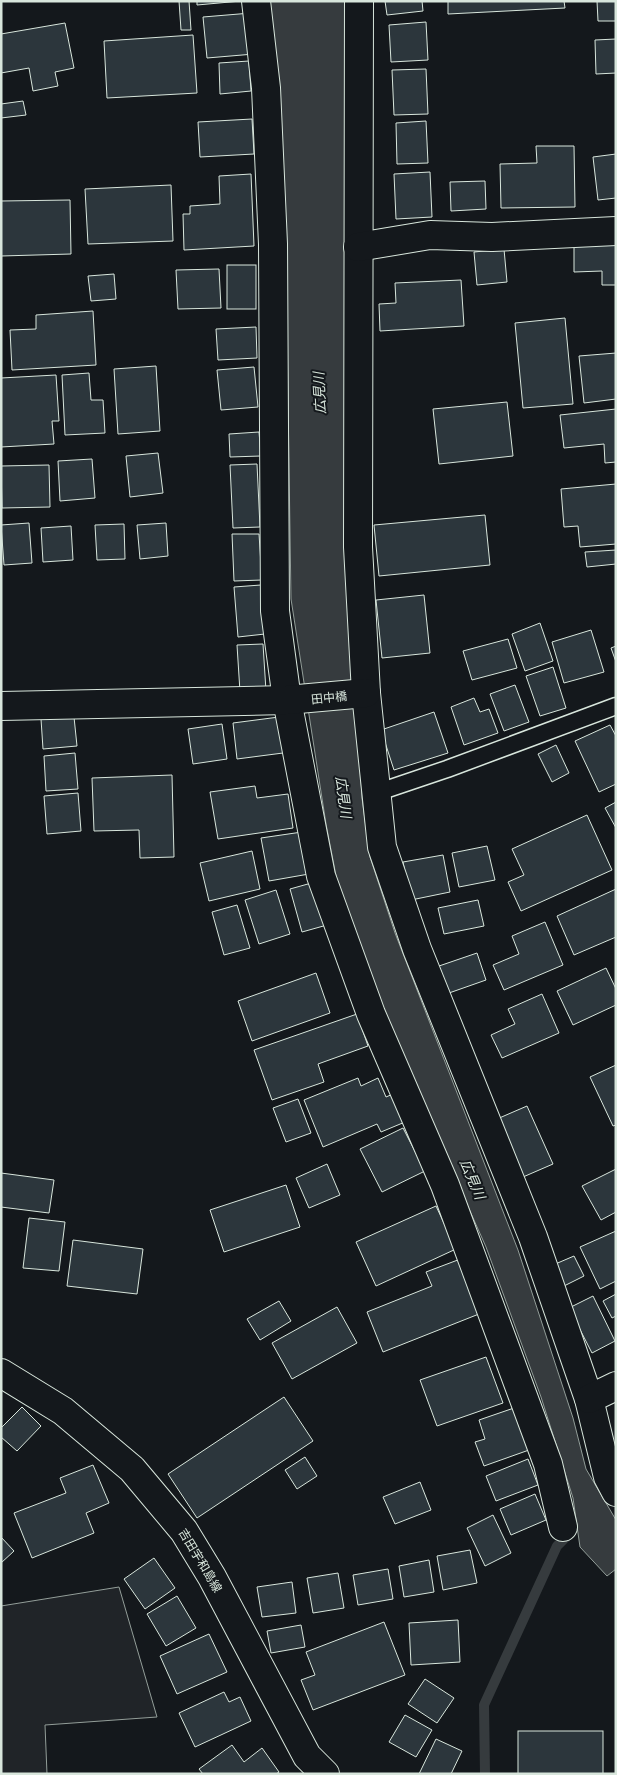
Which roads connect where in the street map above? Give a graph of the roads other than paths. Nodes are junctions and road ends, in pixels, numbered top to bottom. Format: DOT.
graph roads {
  1 [pos="256,1"];
  2 [pos="360,1"];
  3 [pos="616,231"];
  4 [pos="358,247"];
  5 [pos="361,693"];
  6 [pos="295,700"];
  7 [pos="1,706"];
  8 [pos="616,706"];
  9 [pos="376,793"];
  10 [pos="1,1373"];
  11 [pos="616,1386"];
  12 [pos="589,1399"];
  13 [pos="616,1492"];
  14 [pos="563,1527"];
  15 [pos="324,1774"];
  1 -- 6 [label="street"];
  2 -- 4 [label="street"];
  3 -- 4 [label="street"];
  4 -- 5 [label="street"];
  5 -- 6 [label="street, 田中橋"];
  5 -- 9 [label="street"];
  6 -- 7 [label="street, 田中橋"];
  6 -- 14 [label="street"];
  8 -- 9 [label="lane"];
  9 -- 12 [label="street"];
  10 -- 15 [label="street, 吉田宇和島線"];
  11 -- 12 [label="street"];
  12 -- 13 [label="street"];
}
